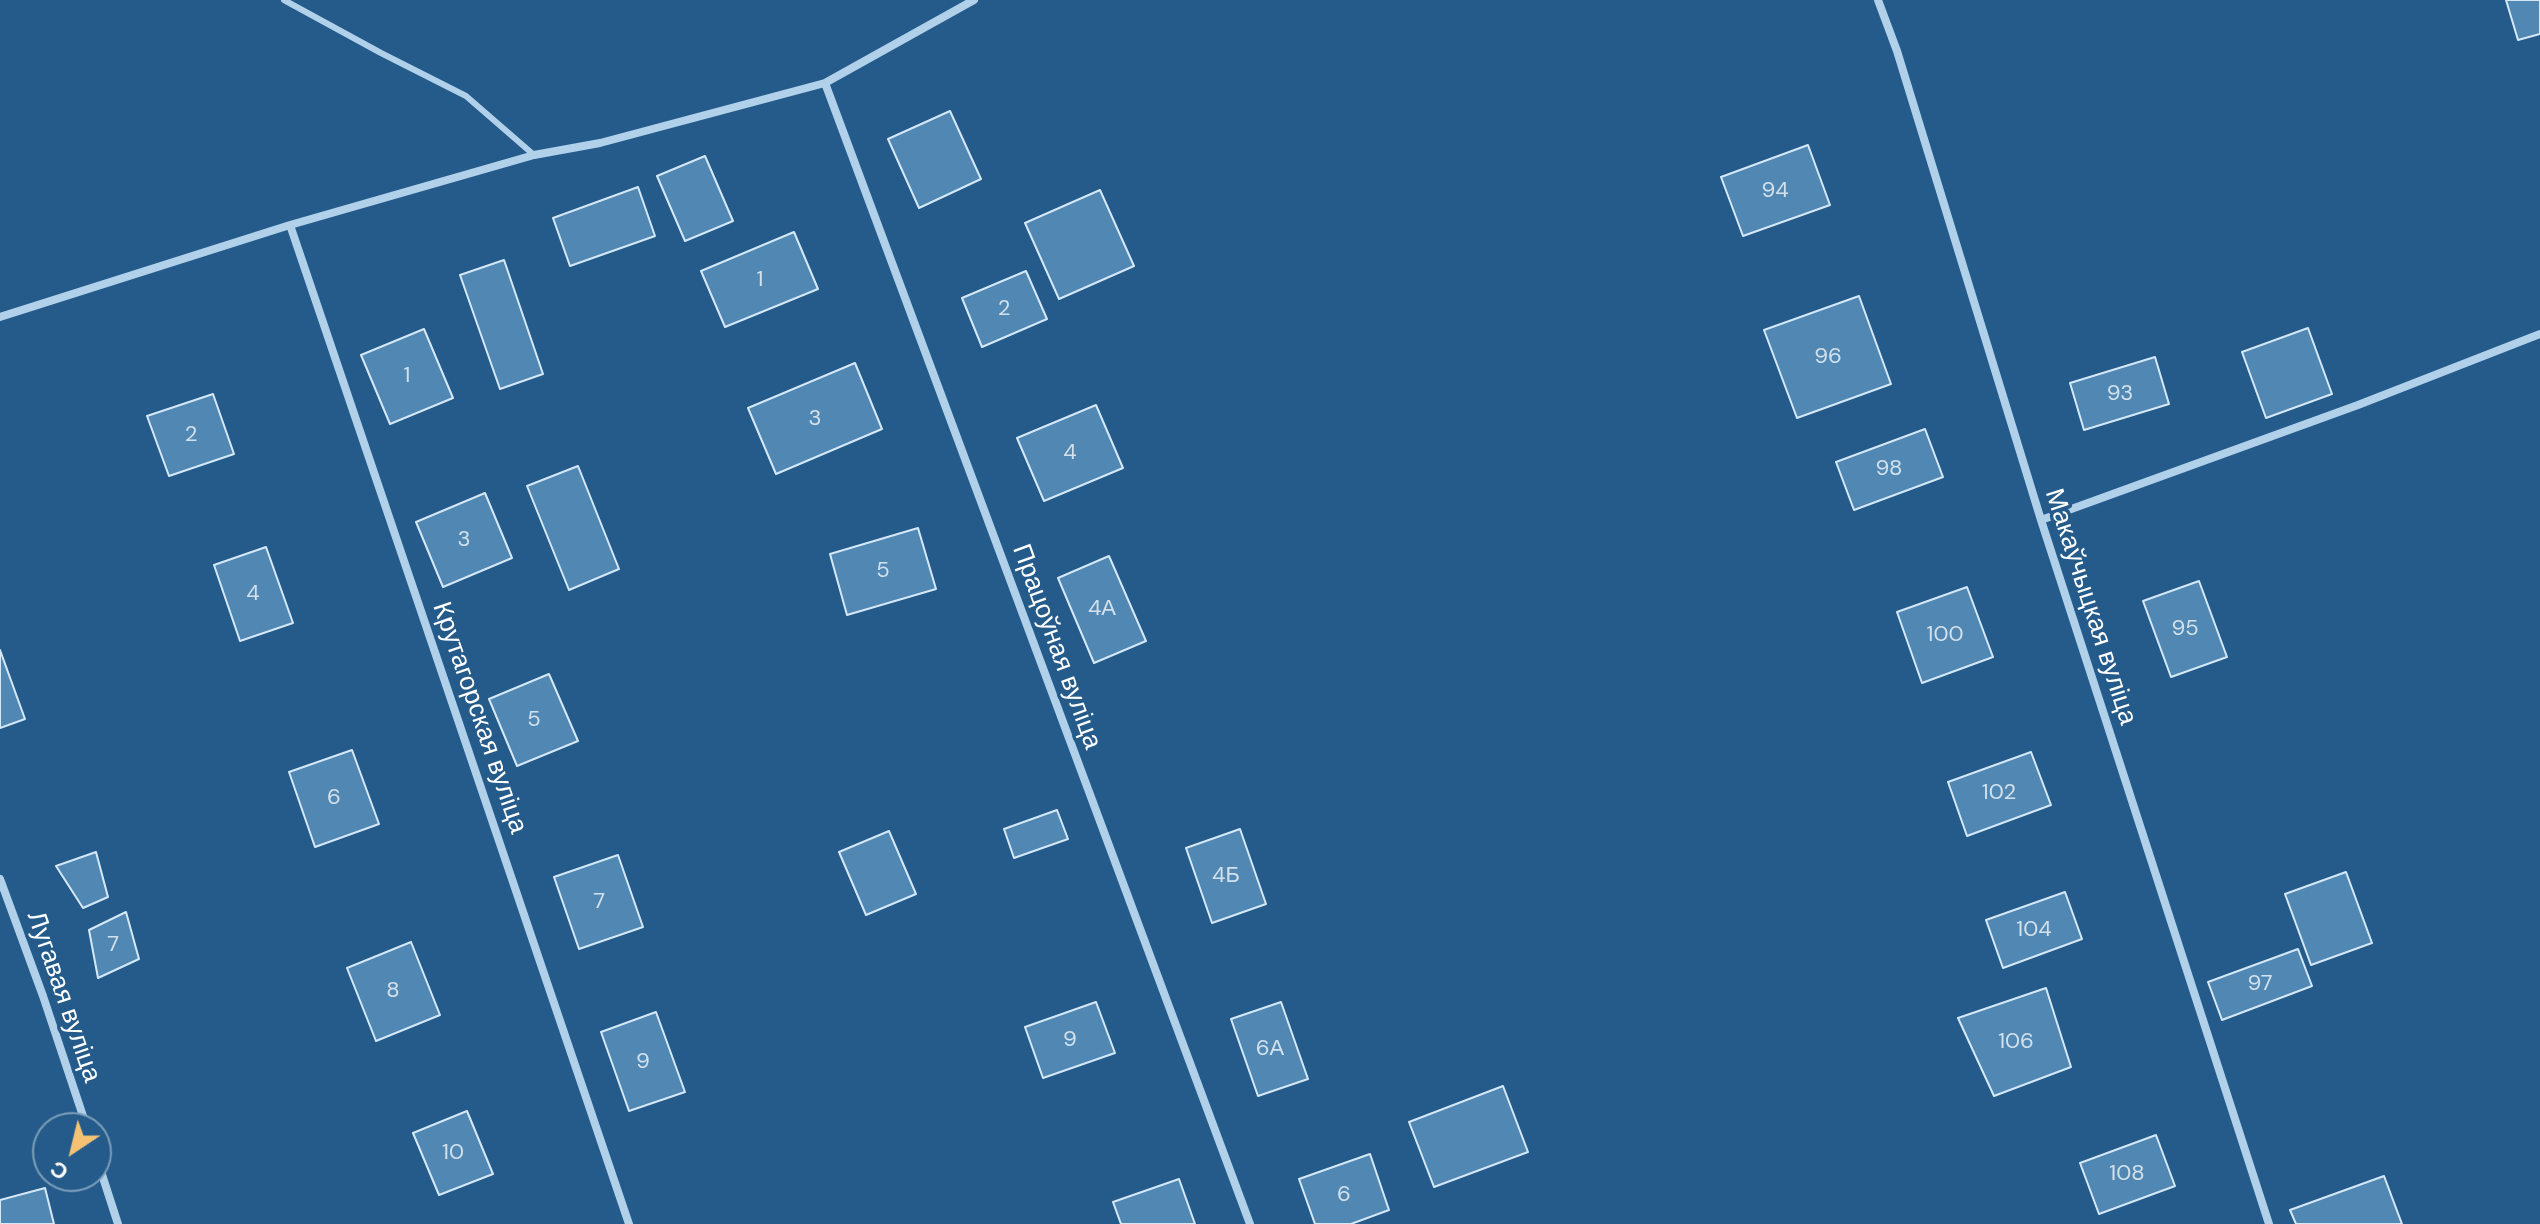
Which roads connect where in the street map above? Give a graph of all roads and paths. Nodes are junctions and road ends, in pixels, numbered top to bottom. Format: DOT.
graph roads {
  1 [pos="284,0"];
  2 [pos="974,0"];
  3 [pos="1878,0"];
  4 [pos="825,83"];
  5 [pos="534,155"];
  6 [pos="290,225"];
  7 [pos="0,317"];
  8 [pos="2540,334"];
  9 [pos="2041,520"];
  10 [pos="0,879"];
  11 [pos="82,1112"];
  12 [pos="108,1192"];
  13 [pos="118,1224"];
  14 [pos="629,1224"];
  15 [pos="1250,1224"];
  16 [pos="2269,1224"];
  1 -- 5 [label="lane"];
  2 -- 4 [label="street"];
  3 -- 9 [label="street, Макаўчыцкая вуліца"];
  4 -- 5 [label="street"];
  4 -- 15 [label="street, Працоўная вуліца"];
  5 -- 6 [label="street"];
  6 -- 7 [label="street"];
  6 -- 14 [label="street, Крутагорская вуліца"];
  8 -- 9 [label="street"];
  9 -- 16 [label="street, Макаўчыцкая вуліца"];
  10 -- 11 [label="street, Лугавая вуліца"];
  12 -- 13 [label="street"];
}
